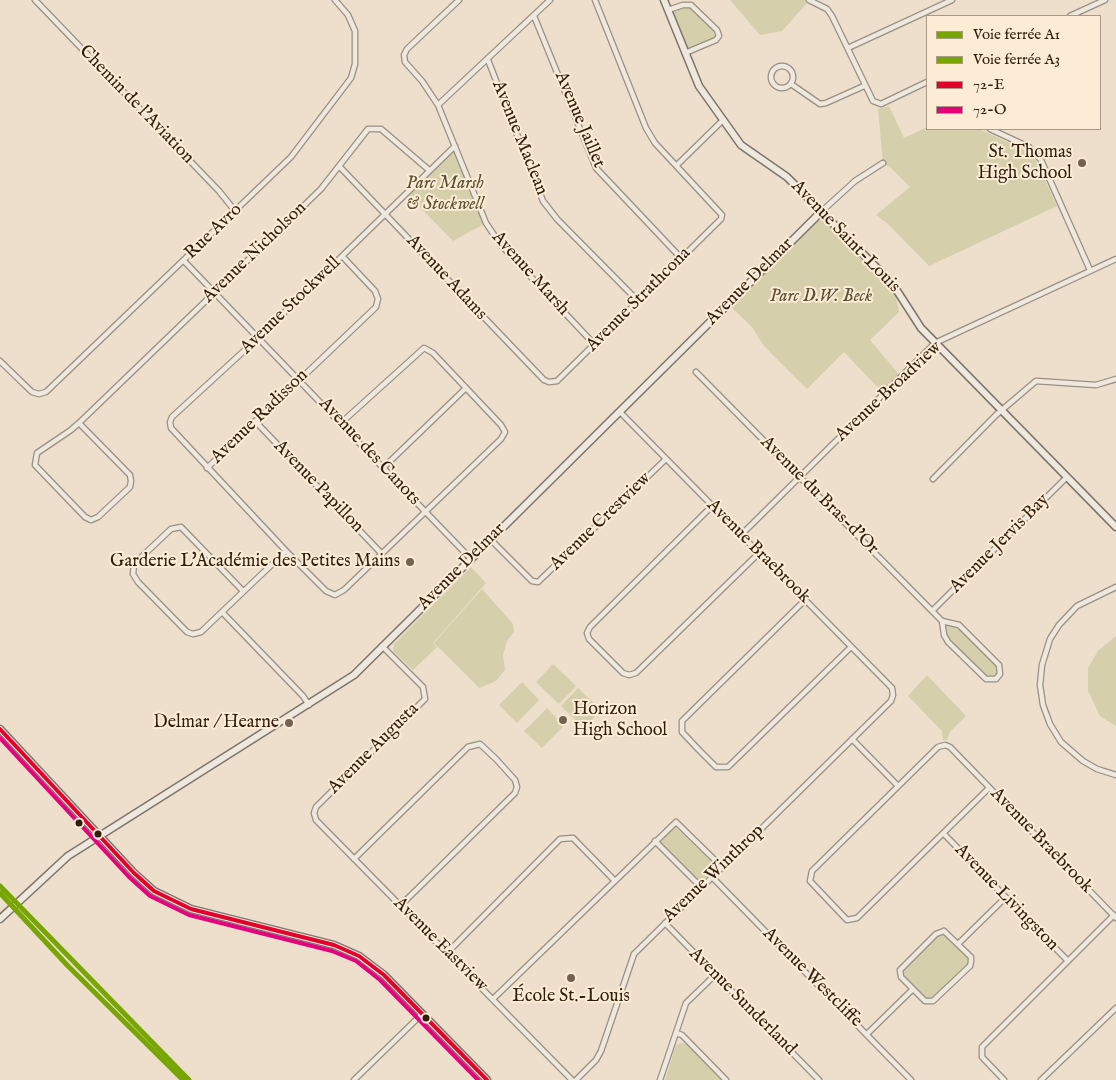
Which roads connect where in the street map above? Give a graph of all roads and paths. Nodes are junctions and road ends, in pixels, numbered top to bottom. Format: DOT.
graph roads {
  1 [pos="35,0"];
  2 [pos="335,0"];
  3 [pos="459,0"];
  4 [pos="550,0"];
  5 [pos="595,0"];
  6 [pos="664,0"];
  7 [pos="808,0"];
  8 [pos="952,0"];
  9 [pos="1106,0"];
  10 [pos="668,10"];
  11 [pos="1072,15"];
  12 [pos="534,16"];
  13 [pos="848,48"];
  14 [pos="685,53"];
  15 [pos="488,60"];
  16 [pos="926,82"];
  17 [pos="791,84"];
  18 [pos="864,86"];
  19 [pos="438,105"];
  20 [pos="723,120"];
  21 [pos="992,130"];
  22 [pos="455,146"];
  23 [pos="883,163"];
  24 [pos="677,165"];
  25 [pos="339,166"];
  26 [pos="429,170"];
  27 [pos="235,211"];
  28 [pos="821,212"];
  29 [pos="385,213"];
  30 [pos="342,257"];
  31 [pos="681,258"];
  32 [pos="1116,259"];
  33 [pos="184,261"];
  34 [pos="1090,270"];
  35 [pos="215,292"];
  36 [pos="638,301"];
  37 [pos="258,338"];
  38 [pos="935,343"];
  39 [pos="594,344"];
  40 [pos="0,361"];
  41 [pos="696,372"];
  42 [pos="300,379"];
  43 [pos="1116,379"];
  44 [pos="557,381"];
  45 [pos="466,388"];
  46 [pos="620,412"];
  47 [pos="1002,412"];
  48 [pos="255,421"];
  49 [pos="79,423"];
  50 [pos="341,424"];
  51 [pos="666,459"];
  52 [pos="208,468"];
  53 [pos="383,468"];
  54 [pos="800,477"];
  55 [pos="1067,477"];
  56 [pos="933,479"];
  57 [pos="712,506"];
  58 [pos="425,512"];
  59 [pos="1116,527"];
  60 [pos="741,535"];
  61 [pos="490,539"];
  62 [pos="286,551"];
  63 [pos="381,553"];
  64 [pos="759,553"];
  65 [pos="470,558"];
  66 [pos="1116,587"];
  67 [pos="243,590"];
  68 [pos="805,600"];
  69 [pos="932,611"];
  70 [pos="222,612"];
  71 [pos="942,621"];
  72 [pos="382,646"];
  73 [pos="851,647"];
  74 [pos="893,695"];
  75 [pos="309,705"];
  76 [pos="0,729"];
  77 [pos="852,739"];
  78 [pos="1116,775"];
  79 [pos="898,786"];
  80 [pos="989,788"];
  81 [pos="316,807"];
  82 [pos="944,834"];
  83 [pos="100,836"];
  84 [pos="655,841"];
  85 [pos="354,859"];
  86 [pos="722,867"];
  87 [pos="712,877"];
  88 [pos="614,880"];
  89 [pos="701,887"];
  90 [pos="1006,898"];
  91 [pos="401,906"];
  92 [pos="1115,917"];
  93 [pos="0,918"];
  94 [pos="665,923"];
  95 [pos="959,944"];
  96 [pos="448,952"];
  97 [pos="1068,961"];
  98 [pos="715,975"];
  99 [pos="913,989"];
  100 [pos="493,999"];
  101 [pos="1116,1008"];
  102 [pos="422,1014"];
  103 [pos="676,1033"];
  104 [pos="867,1034"];
  105 [pos="354,1080"];
  106 [pos="487,1080"];
  107 [pos="572,1080"];
  108 [pos="576,1080"];
  109 [pos="660,1080"];
  110 [pos="726,1080"];
  111 [pos="819,1080"];
  112 [pos="911,1080"];
  113 [pos="1004,1080"];
  114 [pos="1041,1080"];
  1 -- 27 [label="street, Chemin de l'Aviation"];
  2 -- 27 [label="street, Rue Avro"];
  3 -- 19 [label="street, Avenue Marsh"];
  4 -- 12 [label="street"];
  5 -- 24 [label="street"];
  6 -- 10 [label="street, Avenue Saint-Louis"];
  7 -- 13 [label="street"];
  8 -- 13 [label="street"];
  9 -- 11 [label="street"];
  10 -- 14 [label="street, Avenue Saint-Louis"];
  10 -- 14 [label="street"];
  12 -- 15 [label="street"];
  12 -- 31 [label="street, Avenue Jaillet"];
  13 -- 18 [label="street"];
  14 -- 20 [label="street, Avenue Saint-Louis"];
  15 -- 19 [label="street"];
  15 -- 36 [label="street, Avenue Maclean"];
  16 -- 18 [label="street"];
  17 -- 17 [label="street"];
  17 -- 18 [label="street"];
  19 -- 22 [label="street, Avenue Marsh"];
  20 -- 24 [label="street"];
  20 -- 28 [label="street, Avenue Saint-Louis"];
  21 -- 34 [label="street"];
  22 -- 26 [label="street, Avenue Stockwell"];
  22 -- 39 [label="street, Avenue Marsh"];
  23 -- 28 [label="street, Avenue Delmar"];
  24 -- 31 [label="street, Avenue Strathcona"];
  25 -- 26 [label="street, Avenue Nicholson"];
  25 -- 29 [label="street, Avenue Adams"];
  25 -- 35 [label="street, Avenue Nicholson"];
  26 -- 29 [label="street, Avenue Stockwell"];
  27 -- 33 [label="street, Rue Avro"];
  28 -- 38 [label="street, Avenue Saint-Louis"];
  28 -- 46 [label="street, Avenue Delmar"];
  29 -- 30 [label="street, Avenue Stockwell"];
  29 -- 44 [label="street, Avenue Adams"];
  30 -- 37 [label="street, Avenue Stockwell"];
  30 -- 42 [label="street, Avenue Radisson"];
  31 -- 36 [label="street, Avenue Strathcona"];
  32 -- 34 [label="street, Avenue Broadview"];
  33 -- 35 [label="street, Avenue des Canots"];
  33 -- 40 [label="street, Rue Avro"];
  34 -- 38 [label="street, Avenue Broadview"];
  35 -- 37 [label="street, Avenue des Canots"];
  35 -- 49 [label="street, Avenue Nicholson"];
  36 -- 39 [label="street, Avenue Strathcona"];
  37 -- 42 [label="street, Avenue des Canots"];
  37 -- 52 [label="street, Avenue Stockwell"];
  38 -- 47 [label="street, Avenue Saint-Louis"];
  38 -- 54 [label="street, Avenue Broadview"];
  39 -- 44 [label="street, Avenue Strathcona"];
  41 -- 54 [label="street, Avenue du Bras-d'Or"];
  42 -- 48 [label="street, Avenue Radisson"];
  42 -- 50 [label="street, Avenue des Canots"];
  43 -- 47 [label="street"];
  45 -- 50 [label="street"];
  45 -- 53 [label="street"];
  45 -- 58 [label="street"];
  46 -- 51 [label="street, Avenue Braebrook"];
  46 -- 61 [label="street, Avenue Delmar"];
  47 -- 55 [label="street, Avenue Saint-Louis"];
  47 -- 56 [label="street"];
  48 -- 52 [label="street, Avenue Radisson"];
  48 -- 63 [label="street, Avenue Papillon"];
  49 -- 49 [label="street, Avenue Nicholson"];
  50 -- 53 [label="street, Avenue des Canots"];
  51 -- 57 [label="street, Avenue Braebrook"];
  51 -- 61 [label="street, Avenue Crestview"];
  52 -- 62 [label="street, Avenue Radisson"];
  53 -- 58 [label="street, Avenue des Canots"];
  54 -- 60 [label="street, Avenue Broadview"];
  54 -- 69 [label="street, Avenue du Bras-d'Or"];
  55 -- 59 [label="street, Avenue Saint-Louis"];
  55 -- 69 [label="street, Avenue Jervis Bay"];
  57 -- 60 [label="street, Avenue Braebrook"];
  57 -- 64 [label="street"];
  58 -- 63 [label="street"];
  58 -- 65 [label="street, Avenue des Canots"];
  60 -- 64 [label="street, Avenue Braebrook"];
  61 -- 65 [label="street, Avenue Delmar"];
  62 -- 63 [label="street, Avenue Radisson"];
  62 -- 67 [label="street"];
  64 -- 68 [label="street, Avenue Braebrook"];
  65 -- 72 [label="street, Avenue Delmar"];
  66 -- 78 [label="street"];
  67 -- 70 [label="street"];
  67 -- 70 [label="street"];
  68 -- 73 [label="street, Avenue Braebrook"];
  68 -- 73 [label="street"];
  69 -- 71 [label="street, Avenue du Bras-d'Or"];
  70 -- 75 [label="street"];
  71 -- 71 [label="street, Avenue du Bras-d'Or"];
  72 -- 75 [label="street, Avenue Delmar"];
  72 -- 81 [label="street, Avenue Augusta"];
  73 -- 74 [label="street, Avenue Braebrook"];
  74 -- 77 [label="street, Avenue Winthrop"];
  75 -- 83 [label="street, Avenue Delmar"];
  76 -- 83 [label="street"];
  77 -- 79 [label="street"];
  77 -- 86 [label="street, Avenue Winthrop"];
  79 -- 80 [label="street, Avenue Braebrook"];
  79 -- 82 [label="street"];
  80 -- 82 [label="street"];
  80 -- 92 [label="street, Avenue Braebrook"];
  81 -- 85 [label="street, Avenue Eastview"];
  82 -- 90 [label="street, Avenue Livingston"];
  83 -- 93 [label="street, Avenue Delmar"];
  83 -- 102 [label="street"];
  84 -- 86 [label="street"];
  84 -- 88 [label="street"];
  84 -- 89 [label="street"];
  85 -- 91 [label="street, Avenue Eastview"];
  85 -- 91 [label="street"];
  86 -- 87 [label="street, Avenue Winthrop"];
  87 -- 89 [label="street, Avenue Winthrop"];
  87 -- 104 [label="street, Avenue Westcliffe"];
  88 -- 96 [label="street"];
  88 -- 100 [label="street"];
  89 -- 94 [label="street, Avenue Winthrop"];
  90 -- 95 [label="street"];
  90 -- 97 [label="street, Avenue Livingston"];
  91 -- 96 [label="street, Avenue Eastview"];
  92 -- 97 [label="street"];
  94 -- 98 [label="street, Avenue Sunderland"];
  94 -- 108 [label="street, Avenue Winthrop"];
  95 -- 99 [label="street"];
  95 -- 99 [label="street"];
  96 -- 100 [label="street, Avenue Eastview"];
  97 -- 113 [label="street"];
  98 -- 103 [label="street"];
  98 -- 111 [label="street, Avenue Sunderland"];
  99 -- 104 [label="street"];
  100 -- 107 [label="street, Avenue Eastview"];
  101 -- 114 [label="street"];
  102 -- 105 [label="street"];
  102 -- 106 [label="street"];
  103 -- 109 [label="street"];
  103 -- 110 [label="street"];
  104 -- 112 [label="street, Avenue Westcliffe"];
}
